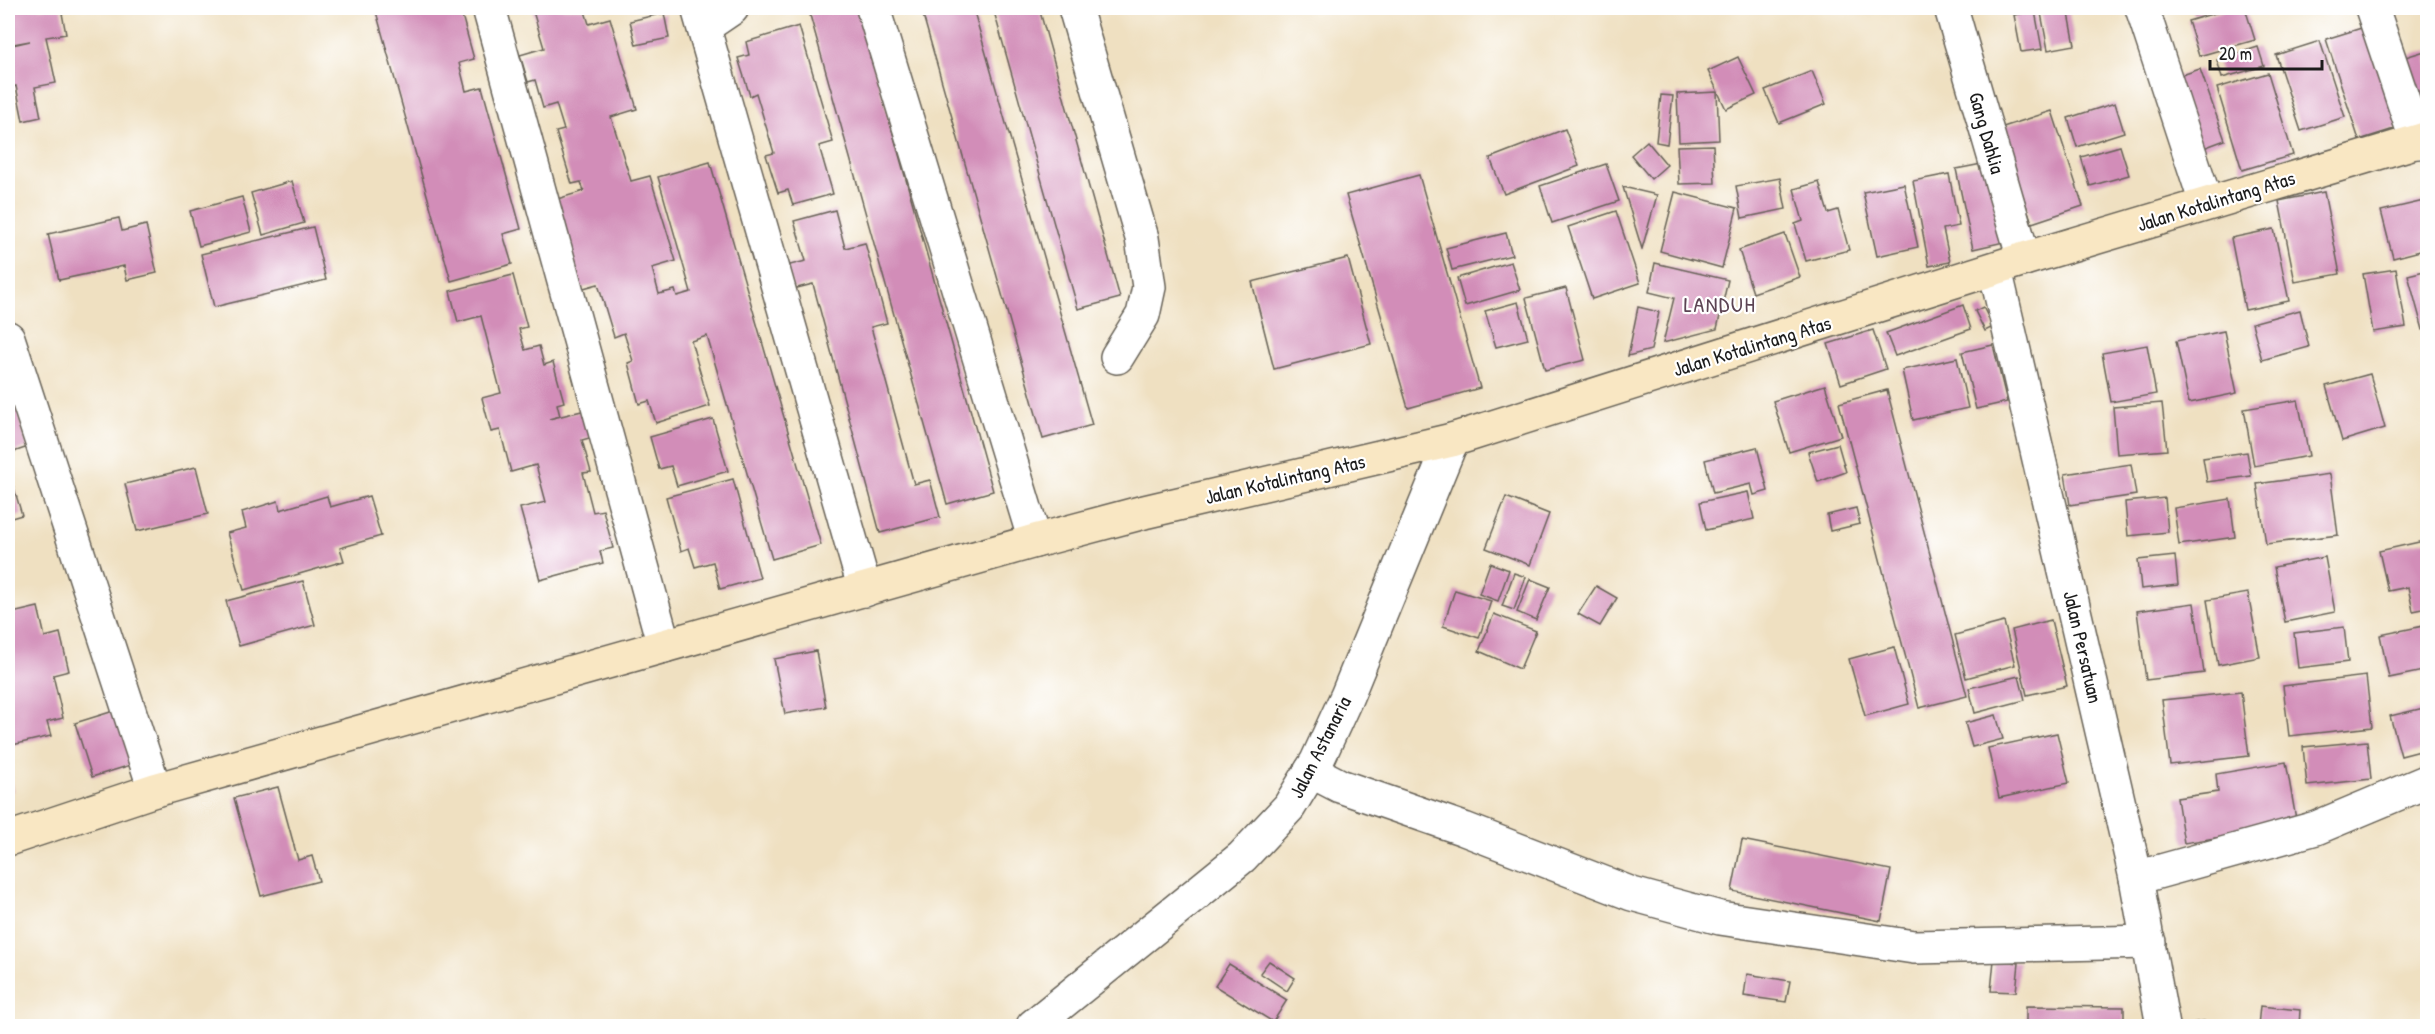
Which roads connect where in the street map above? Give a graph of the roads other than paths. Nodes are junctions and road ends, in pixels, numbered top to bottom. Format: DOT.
graph roads {
  1 [pos="489,8"];
  2 [pos="732,8"];
  3 [pos="873,8"];
  4 [pos="1075,8"];
  5 [pos="1951,8"];
  6 [pos="2142,8"];
  7 [pos="2372,8"];
  8 [pos="701,17"];
  9 [pos="2422,140"];
  10 [pos="2206,203"];
  11 [pos="2009,264"];
  12 [pos="8,344"];
  13 [pos="1117,357"];
  14 [pos="1452,440"];
  15 [pos="1035,541"];
  16 [pos="864,590"];
  17 [pos="664,646"];
  18 [pos="1311,771"];
  19 [pos="2427,781"];
  20 [pos="155,790"];
  21 [pos="8,839"];
  22 [pos="2136,878"];
  23 [pos="2149,942"];
  24 [pos="1033,1026"];
  25 [pos="2163,1026"];
  1 -- 17 [label="street"];
  2 -- 8 [label="street"];
  3 -- 15 [label="street"];
  4 -- 13 [label="street"];
  5 -- 11 [label="street, Gang Dahlia"];
  6 -- 10 [label="street"];
  7 -- 9 [label="street"];
  8 -- 16 [label="street"];
  9 -- 10 [label="street, Jalan Kotalintang Atas"];
  10 -- 11 [label="street, Jalan Kotalintang Atas"];
  11 -- 14 [label="street, Jalan Kotalintang Atas"];
  11 -- 22 [label="street, Jalan Persatuan"];
  12 -- 20 [label="street"];
  14 -- 15 [label="street, Jalan Kotalintang Atas"];
  14 -- 18 [label="street, Jalan Astanaria"];
  15 -- 16 [label="street, Jalan Kotalintang Atas"];
  16 -- 17 [label="street, Jalan Kotalintang Atas"];
  17 -- 20 [label="street, Jalan Kotalintang Atas"];
  18 -- 23 [label="street"];
  18 -- 24 [label="street, Jalan Astanaria"];
  19 -- 22 [label="street"];
  20 -- 21 [label="street, Jalan Kotalintang Atas"];
  22 -- 23 [label="street, Jalan Persatuan"];
  23 -- 25 [label="street, Jalan Persatuan"];
}
